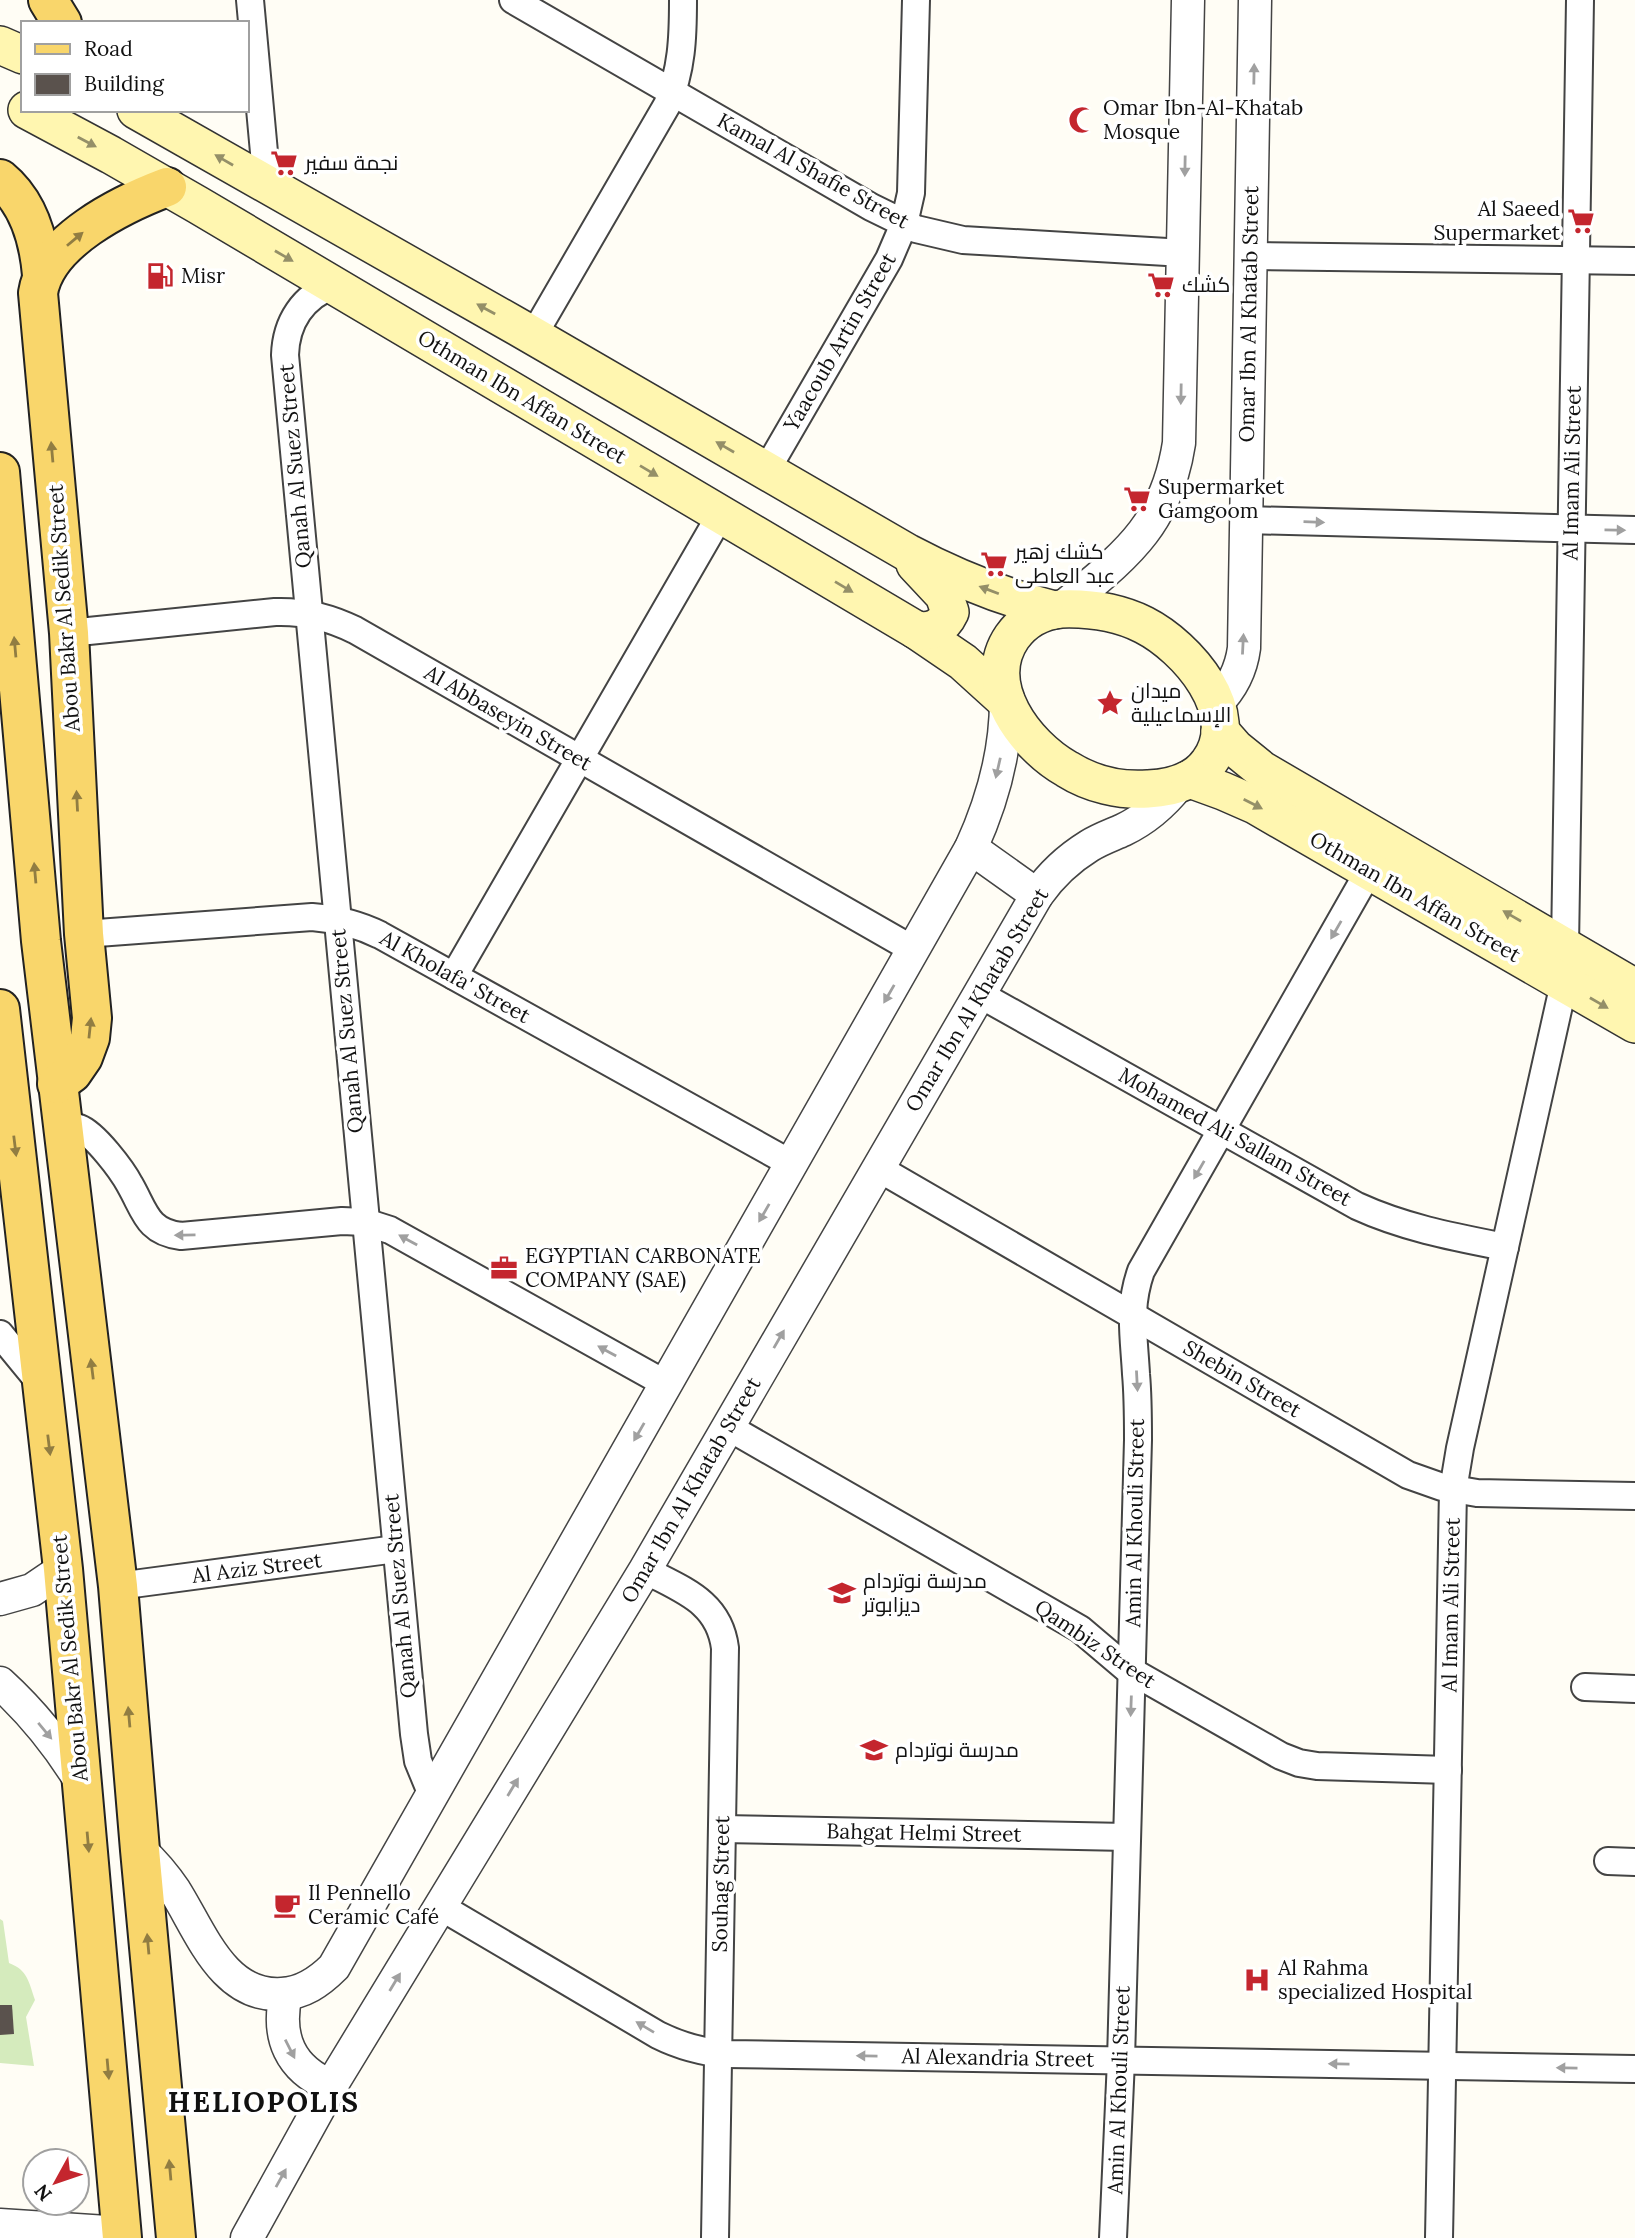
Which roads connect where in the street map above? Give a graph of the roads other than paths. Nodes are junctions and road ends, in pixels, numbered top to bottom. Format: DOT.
graph roads {
  1 [pos="48,0"];
  2 [pos="250,0"];
  3 [pos="513,0"];
  4 [pos="683,0"];
  5 [pos="916,0"];
  6 [pos="1188,0"];
  7 [pos="1255,0"];
  8 [pos="1580,0"];
  9 [pos="61,21"];
  10 [pos="0,45"];
  11 [pos="21,54"];
  12 [pos="673,93"];
  13 [pos="0,97"];
  14 [pos="21,107"];
  15 [pos="30,112"];
  16 [pos="139,112"];
  17 [pos="0,179"];
  18 [pos="267,185"];
  19 [pos="167,187"];
  20 [pos="904,224"];
  21 [pos="1184,253"];
  22 [pos="1250,256"];
  23 [pos="1576,260"];
  24 [pos="1635,261"];
  25 [pos="42,275"];
  26 [pos="334,285"];
  27 [pos="533,336"];
  28 [pos="766,471"];
  29 [pos="0,472"];
  30 [pos="721,514"];
  31 [pos="1246,520"];
  32 [pos="1571,529"];
  33 [pos="1635,530"];
  34 [pos="894,545"];
  35 [pos="1058,610"];
  36 [pos="309,614"];
  37 [pos="916,630"];
  38 [pos="69,633"];
  39 [pos="1006,701"];
  40 [pos="1218,718"];
  41 [pos="580,758"];
  42 [pos="1184,782"];
  43 [pos="971,848"];
  44 [pos="1369,870"];
  45 [pos="1037,895"];
  46 [pos="337,920"];
  47 [pos="84,934"];
  48 [pos="1565,947"];
  49 [pos="914,950"];
  50 [pos="454,976"];
  51 [pos="1564,983"];
  52 [pos="1635,988"];
  53 [pos="979,994"];
  54 [pos="0,1009"];
  55 [pos="1635,1024"];
  56 [pos="3,1076"];
  57 [pos="57,1084"];
  58 [pos="62,1126"];
  59 [pos="1222,1130"];
  60 [pos="792,1164"];
  61 [pos="878,1168"];
  62 [pos="365,1223"];
  63 [pos="1505,1247"];
  64 [pos="1132,1315"];
  65 [pos="0,1334"];
  66 [pos="666,1384"];
  67 [pos="42,1385"];
  68 [pos="728,1427"];
  69 [pos="1453,1490"];
  70 [pos="1635,1496"];
  71 [pos="396,1549"];
  72 [pos="63,1569"];
  73 [pos="645,1570"];
  74 [pos="118,1586"];
  75 [pos="0,1599"];
  76 [pos="1132,1671"];
  77 [pos="0,1683"];
  78 [pos="1585,1687"];
  79 [pos="1635,1689"];
  80 [pos="1448,1770"];
  81 [pos="83,1785"];
  82 [pos="432,1796"];
  83 [pos="722,1829"];
  84 [pos="1127,1837"];
  85 [pos="139,1850"];
  86 [pos="1608,1861"];
  87 [pos="1635,1862"];
  88 [pos="441,1907"];
  89 [pos="286,1994"];
  90 [pos="718,2053"];
  91 [pos="1121,2060"];
  92 [pos="1442,2066"];
  93 [pos="1635,2069"];
  94 [pos="331,2087"];
  95 [pos="0,2225"];
  96 [pos="122,2236"];
  97 [pos="176,2238"];
  98 [pos="247,2238"];
  99 [pos="715,2238"];
  100 [pos="1113,2238"];
  101 [pos="1439,2238"];
  1 -- 9 [label="main road"];
  2 -- 18 [label="street"];
  3 -- 12 [label="street, Kamal Al Shafie Street"];
  4 -- 12 [label="street"];
  5 -- 20 [label="street, Yaacoub Artin Street"];
  6 -- 21 [label="street, one-way"];
  22 -- 7 [label="street, Omar Ibn Al Khatab Street, one-way"];
  8 -- 23 [label="street, Al Imam Ali Street"];
  10 -- 11 [label="main road"];
  12 -- 20 [label="street, Kamal Al Shafie Street"];
  12 -- 27 [label="street"];
  13 -- 14 [label="main road, Othman Ibn Affan Street"];
  15 -- 19 [label="main road, Othman Ibn Affan Street, one-way"];
  18 -- 16 [label="main road, one-way"];
  17 -- 25 [label="main road, Abou Bakr Al Sedik Street"];
  27 -- 18 [label="main road, one-way"];
  25 -- 19 [label="main road, one-way"];
  19 -- 26 [label="main road, Othman Ibn Affan Street, one-way"];
  20 -- 21 [label="street, Kamal Al Shafie Street"];
  20 -- 28 [label="street, Yaacoub Artin Street"];
  21 -- 35 [label="street, one-way"];
  22 -- 23 [label="street"];
  22 -- 31 [label="street, Omar Ibn Al Khatab Street"];
  23 -- 24 [label="street"];
  23 -- 32 [label="street, Al Imam Ali Street"];
  38 -- 25 [label="main road, Abou Bakr Al Sedik Street, one-way"];
  26 -- 30 [label="main road, Othman Ibn Affan Street, one-way"];
  26 -- 36 [label="street, Qanah Al Suez Street"];
  28 -- 27 [label="main road, one-way"];
  28 -- 34 [label="main road"];
  57 -- 29 [label="main road, one-way"];
  30 -- 37 [label="main road, Othman Ibn Affan Street, one-way"];
  30 -- 41 [label="street"];
  31 -- 32 [label="street, one-way"];
  40 -- 31 [label="street, Omar Ibn Al Khatab Street, one-way"];
  32 -- 33 [label="street, one-way"];
  32 -- 48 [label="street, Al Imam Ali Street"];
  35 -- 34 [label="main road, one-way"];
  34 -- 37 [label="main road"];
  35 -- 39 [label="main road"];
  35 -- 40 [label="main road"];
  36 -- 38 [label="street, Al Abbaseyin Street"];
  36 -- 41 [label="street, Al Abbaseyin Street"];
  36 -- 46 [label="street, Qanah Al Suez Street"];
  37 -- 39 [label="main road, Othman Ibn Affan Street"];
  47 -- 38 [label="main road, Abou Bakr Al Sedik Street, one-way"];
  39 -- 42 [label="main road"];
  39 -- 43 [label="street, one-way"];
  40 -- 42 [label="main road"];
  48 -- 40 [label="main road, Othman Ibn Affan Street, one-way"];
  41 -- 49 [label="street, Al Abbaseyin Street"];
  41 -- 50 [label="street"];
  42 -- 44 [label="main road, Othman Ibn Affan Street, one-way"];
  42 -- 45 [label="street, Omar Ibn Al Khatab Street"];
  43 -- 45 [label="street"];
  43 -- 49 [label="street"];
  44 -- 51 [label="main road, Othman Ibn Affan Street"];
  44 -- 59 [label="street, Amin Al Khouli Street, one-way"];
  45 -- 53 [label="street, Omar Ibn Al Khatab Street"];
  46 -- 47 [label="street, Al Kholafa' Street"];
  46 -- 50 [label="street, Al Kholafa' Street"];
  46 -- 62 [label="street, Qanah Al Suez Street"];
  57 -- 47 [label="main road, Abou Bakr Al Sedik Street, one-way"];
  48 -- 52 [label="main road, Othman Ibn Affan Street"];
  49 -- 60 [label="street, one-way"];
  50 -- 60 [label="street, Al Kholafa' Street"];
  51 -- 55 [label="main road, Othman Ibn Affan Street, one-way"];
  51 -- 63 [label="street, Al Imam Ali Street"];
  53 -- 59 [label="street, Mohamed Ali Sallam Street"];
  53 -- 61 [label="street, Omar Ibn Al Khatab Street"];
  54 -- 56 [label="main road, Abou Bakr Al Sedik Street"];
  56 -- 67 [label="main road, Abou Bakr Al Sedik Street, one-way"];
  57 -- 58 [label="main road"];
  62 -- 58 [label="street, one-way"];
  74 -- 58 [label="main road, one-way"];
  59 -- 63 [label="street, Mohamed Ali Sallam Street"];
  59 -- 64 [label="street, Amin Al Khouli Street, one-way"];
  60 -- 66 [label="street, one-way"];
  61 -- 64 [label="street, Shebin Street"];
  68 -- 61 [label="street, Omar Ibn Al Khatab Street, one-way"];
  66 -- 62 [label="street, one-way"];
  62 -- 71 [label="street, Qanah Al Suez Street"];
  63 -- 69 [label="street, Al Imam Ali Street"];
  64 -- 69 [label="street, Shebin Street"];
  64 -- 76 [label="street, Amin Al Khouli Street, one-way"];
  65 -- 67 [label="street"];
  66 -- 82 [label="street, one-way"];
  67 -- 72 [label="main road, Abou Bakr Al Sedik Street, one-way"];
  68 -- 73 [label="street, Omar Ibn Al Khatab Street"];
  68 -- 76 [label="street, Qambiz Street"];
  69 -- 70 [label="street, Shebin Street"];
  69 -- 80 [label="street, Al Imam Ali Street"];
  71 -- 74 [label="street, Al Aziz Street"];
  71 -- 82 [label="street, Qanah Al Suez Street"];
  72 -- 75 [label="street"];
  72 -- 81 [label="main road, Abou Bakr Al Sedik Street"];
  73 -- 83 [label="street, Souhag Street"];
  88 -- 73 [label="street, Omar Ibn Al Khatab Street, one-way"];
  85 -- 74 [label="main road, one-way"];
  76 -- 80 [label="street, Qambiz Street"];
  76 -- 84 [label="street, Amin Al Khouli Street, one-way"];
  77 -- 81 [label="street, one-way"];
  78 -- 79 [label="street"];
  80 -- 92 [label="street, Al Imam Ali Street"];
  81 -- 96 [label="main road, Abou Bakr Al Sedik Street, one-way"];
  82 -- 89 [label="street"];
  83 -- 84 [label="street, Bahgat Helmi Street"];
  83 -- 90 [label="street, Souhag Street"];
  84 -- 91 [label="street, Amin Al Khouli Street"];
  85 -- 89 [label="street"];
  97 -- 85 [label="main road, one-way"];
  86 -- 87 [label="street"];
  90 -- 88 [label="street, Al Alexandria Street, one-way"];
  94 -- 88 [label="street, Omar Ibn Al Khatab Street, one-way"];
  89 -- 94 [label="street, one-way"];
  91 -- 90 [label="street, Al Alexandria Street, one-way"];
  90 -- 99 [label="street, Souhag Street"];
  92 -- 91 [label="street, Al Alexandria Street, one-way"];
  91 -- 100 [label="street, Amin Al Khouli Street"];
  93 -- 92 [label="street, Al Alexandria Street, one-way"];
  92 -- 101 [label="street, Al Imam Ali Street"];
  98 -- 94 [label="street, Omar Ibn Al Khatab Street, one-way"];
  95 -- 96 [label="street"];
}
